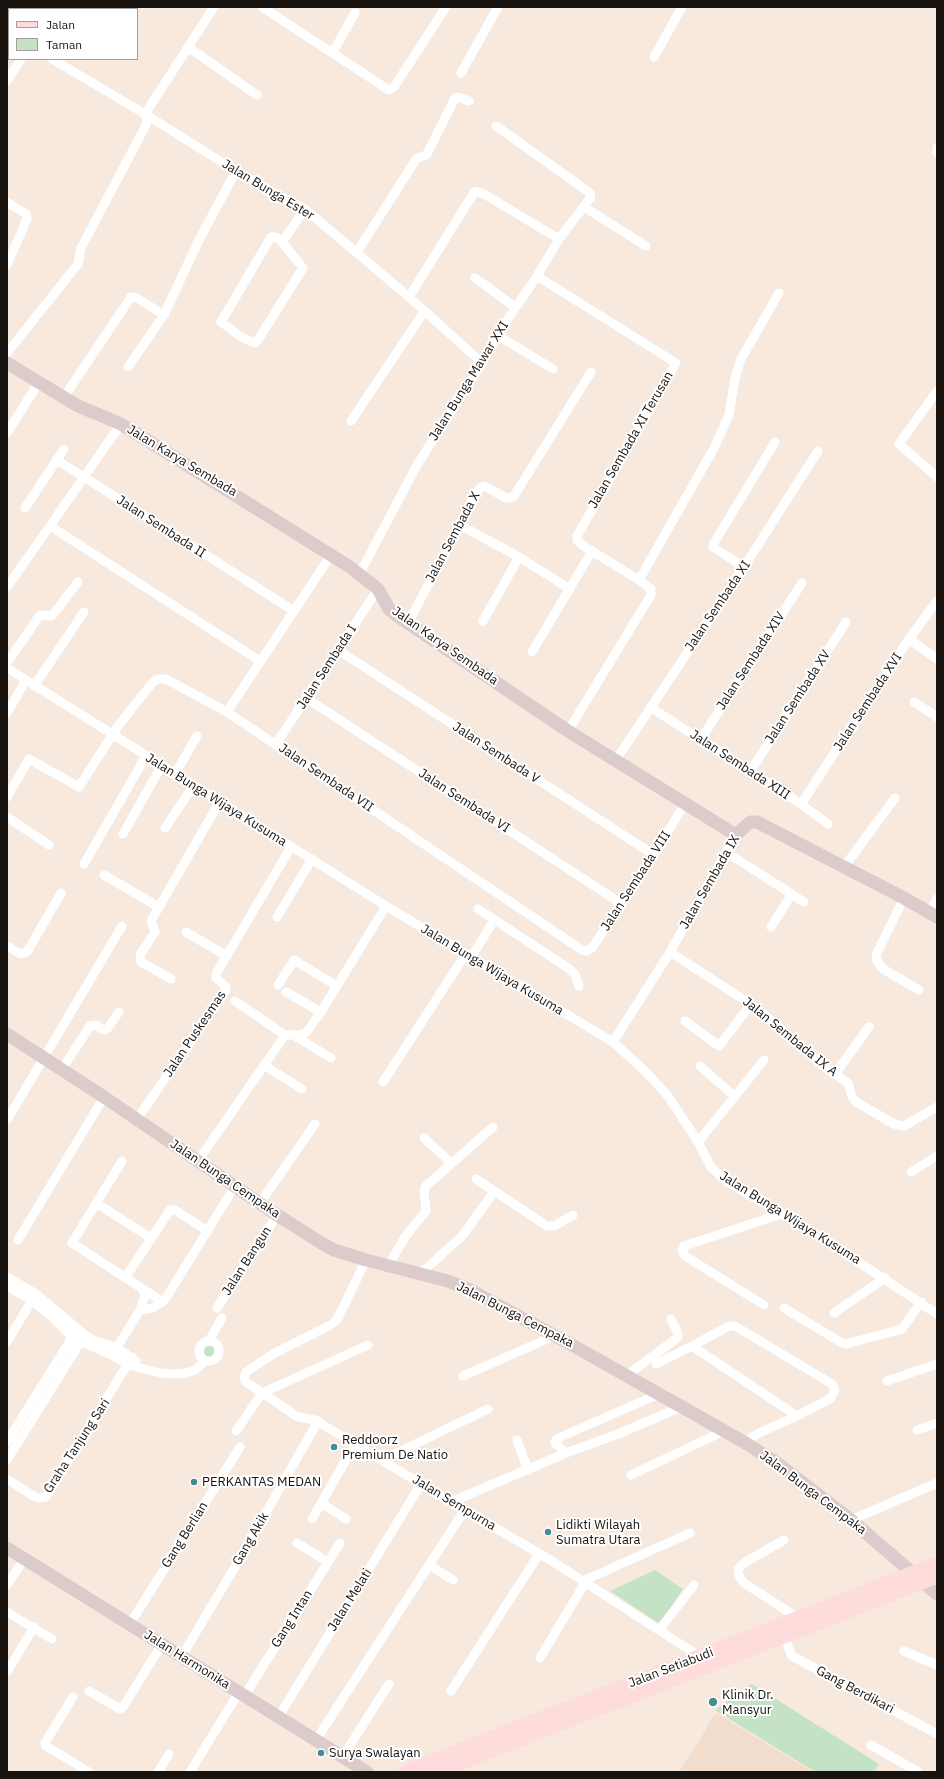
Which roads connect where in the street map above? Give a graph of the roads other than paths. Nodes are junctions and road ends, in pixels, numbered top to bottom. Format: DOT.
graph roads {
  1 [pos="214,7"];
  2 [pos="262,7"];
  3 [pos="446,7"];
  4 [pos="498,7"];
  5 [pos="682,7"];
  6 [pos="355,13"];
  7 [pos="188,47"];
  8 [pos="332,52"];
  9 [pos="654,57"];
  10 [pos="20,60"];
  11 [pos="54,60"];
  12 [pos="462,73"];
  13 [pos="7,81"];
  14 [pos="257,95"];
  15 [pos="469,101"];
  16 [pos="145,114"];
  17 [pos="496,126"];
  18 [pos="937,148"];
  19 [pos="937,153"];
  20 [pos="236,171"];
  21 [pos="7,202"];
  22 [pos="584,207"];
  23 [pos="305,209"];
  24 [pos="559,239"];
  25 [pos="282,242"];
  26 [pos="646,246"];
  27 [pos="357,252"];
  28 [pos="7,265"];
  29 [pos="537,276"];
  30 [pos="475,278"];
  31 [pos="779,293"];
  32 [pos="409,297"];
  33 [pos="515,307"];
  34 [pos="424,312"];
  35 [pos="164,315"];
  36 [pos="497,334"];
  37 [pos="7,353"];
  38 [pos="482,363"];
  39 [pos="7,364"];
  40 [pos="128,367"];
  41 [pos="553,369"];
  42 [pos="591,372"];
  43 [pos="39,382"];
  44 [pos="937,391"];
  45 [pos="64,397"];
  46 [pos="351,421"];
  47 [pos="121,424"];
  48 [pos="7,433"];
  49 [pos="775,442"];
  50 [pos="64,449"];
  51 [pos="818,451"];
  52 [pos="56,460"];
  53 [pos="84,477"];
  54 [pos="937,477"];
  55 [pos="25,508"];
  56 [pos="460,525"];
  57 [pos="50,526"];
  58 [pos="592,551"];
  59 [pos="331,555"];
  60 [pos="519,557"];
  61 [pos="744,567"];
  62 [pos="360,573"];
  63 [pos="639,580"];
  64 [pos="78,582"];
  65 [pos="802,583"];
  66 [pos="7,587"];
  67 [pos="378,589"];
  68 [pos="570,589"];
  69 [pos="937,601"];
  70 [pos="294,611"];
  71 [pos="84,612"];
  72 [pos="483,621"];
  73 [pos="846,622"];
  74 [pos="408,623"];
  75 [pos="909,639"];
  76 [pos="338,650"];
  77 [pos="532,652"];
  78 [pos="937,659"];
  79 [pos="260,662"];
  80 [pos="7,663"];
  81 [pos="7,668"];
  82 [pos="26,680"];
  83 [pos="34,686"];
  84 [pos="306,698"];
  85 [pos="914,702"];
  86 [pos="650,707"];
  87 [pos="227,712"];
  88 [pos="7,713"];
  89 [pos="937,717"];
  90 [pos="568,731"];
  91 [pos="112,735"];
  92 [pos="197,736"];
  93 [pos="701,739"];
  94 [pos="276,744"];
  95 [pos="146,756"];
  96 [pos="616,760"];
  97 [pos="162,765"];
  98 [pos="750,772"];
  99 [pos="175,774"];
  100 [pos="193,786"];
  101 [pos="7,797"];
  102 [pos="895,798"];
  103 [pos="220,801"];
  104 [pos="685,803"];
  105 [pos="801,804"];
  106 [pos="7,817"];
  107 [pos="828,824"];
  108 [pos="166,828"];
  109 [pos="123,834"];
  110 [pos="736,835"];
  111 [pos="48,845"];
  112 [pos="290,846"];
  113 [pos="726,852"];
  114 [pos="654,855"];
  115 [pos="312,859"];
  116 [pos="84,864"];
  117 [pos="844,867"];
  118 [pos="104,875"];
  119 [pos="61,893"];
  120 [pos="792,894"];
  121 [pos="904,898"];
  122 [pos="937,899"];
  123 [pos="804,902"];
  124 [pos="622,904"];
  125 [pos="386,906"];
  126 [pos="159,907"];
  127 [pos="478,909"];
  128 [pos="933,915"];
  129 [pos="277,917"];
  130 [pos="494,920"];
  131 [pos="122,926"];
  132 [pos="771,927"];
  133 [pos="186,932"];
  134 [pos="7,946"];
  135 [pos="582,950"];
  136 [pos="670,952"];
  137 [pos="227,956"];
  138 [pos="468,956"];
  139 [pos="171,980"];
  140 [pos="278,985"];
  141 [pos="337,986"];
  142 [pos="579,986"];
  143 [pos="919,990"];
  144 [pos="286,992"];
  145 [pos="235,1001"];
  146 [pos="751,1004"];
  147 [pos="119,1012"];
  148 [pos="321,1012"];
  149 [pos="685,1021"];
  150 [pos="869,1027"];
  151 [pos="7,1034"];
  152 [pos="289,1035"];
  153 [pos="613,1042"];
  154 [pos="43,1058"];
  155 [pos="330,1058"];
  156 [pos="764,1060"];
  157 [pos="264,1066"];
  158 [pos="700,1066"];
  159 [pos="62,1070"];
  160 [pos="835,1074"];
  161 [pos="383,1082"];
  162 [pos="302,1089"];
  163 [pos="734,1096"];
  164 [pos="104,1097"];
  165 [pos="937,1107"];
  166 [pos="137,1119"];
  167 [pos="7,1120"];
  168 [pos="315,1124"];
  169 [pos="493,1126"];
  170 [pos="424,1138"];
  171 [pos="698,1142"];
  172 [pos="937,1156"];
  173 [pos="122,1161"];
  174 [pos="198,1161"];
  175 [pos="451,1163"];
  176 [pos="911,1172"];
  177 [pos="476,1179"];
  178 [pos="235,1186"];
  179 [pos="494,1192"];
  180 [pos="96,1203"];
  181 [pos="260,1203"];
  182 [pos="781,1214"];
  183 [pos="277,1215"];
  184 [pos="573,1215"];
  185 [pos="208,1231"];
  186 [pos="151,1238"];
  187 [pos="18,1240"];
  188 [pos="366,1260"];
  189 [pos="388,1266"];
  190 [pos="420,1274"];
  191 [pos="7,1277"];
  192 [pos="124,1278"];
  193 [pos="886,1278"];
  194 [pos="7,1286"];
  195 [pos="144,1291"];
  196 [pos="34,1297"];
  197 [pos="163,1302"];
  198 [pos="921,1302"];
  199 [pos="764,1304"];
  200 [pos="217,1308"];
  201 [pos="784,1308"];
  202 [pos="834,1313"];
  203 [pos="937,1314"];
  204 [pos="136,1316"];
  205 [pos="222,1318"];
  206 [pos="671,1319"];
  207 [pos="79,1336"];
  208 [pos="554,1336"];
  209 [pos="209,1341"];
  210 [pos="7,1342"];
  211 [pos="368,1345"];
  212 [pos="692,1346"];
  213 [pos="114,1351"];
  214 [pos="204,1360"];
  215 [pos="131,1361"];
  216 [pos="656,1364"];
  217 [pos="937,1364"];
  218 [pos="627,1375"];
  219 [pos="463,1376"];
  220 [pos="887,1381"];
  221 [pos="262,1393"];
  222 [pos="659,1394"];
  223 [pos="681,1407"];
  224 [pos="488,1409"];
  225 [pos="32,1411"];
  226 [pos="797,1416"];
  227 [pos="318,1421"];
  228 [pos="937,1423"];
  229 [pos="917,1430"];
  230 [pos="236,1431"];
  231 [pos="724,1431"];
  232 [pos="517,1440"];
  233 [pos="7,1442"];
  234 [pos="744,1442"];
  235 [pos="355,1444"];
  236 [pos="240,1447"];
  237 [pos="566,1453"];
  238 [pos="7,1460"];
  239 [pos="382,1460"];
  240 [pos="528,1470"];
  241 [pos="631,1475"];
  242 [pos="7,1479"];
  243 [pos="937,1483"];
  244 [pos="422,1484"];
  245 [pos="451,1502"];
  246 [pos="322,1503"];
  247 [pos="464,1511"];
  248 [pos="312,1519"];
  249 [pos="346,1519"];
  250 [pos="851,1520"];
  251 [pos="690,1533"];
  252 [pos="784,1540"];
  253 [pos="340,1542"];
  254 [pos="297,1543"];
  255 [pos="7,1548"];
  256 [pos="539,1554"];
  257 [pos="24,1559"];
  258 [pos="328,1562"];
  259 [pos="937,1564"];
  260 [pos="430,1565"];
  261 [pos="937,1576"];
  262 [pos="918,1578"];
  263 [pos="453,1580"];
  264 [pos="584,1582"];
  265 [pos="7,1585"];
  266 [pos="694,1585"];
  267 [pos="937,1594"];
  268 [pos="7,1612"];
  269 [pos="798,1618"];
  270 [pos="130,1624"];
  271 [pos="34,1627"];
  272 [pos="660,1630"];
  273 [pos="784,1636"];
  274 [pos="52,1638"];
  275 [pos="162,1644"];
  276 [pos="904,1651"];
  277 [pos="182,1656"];
  278 [pos="540,1658"];
  279 [pos="706,1660"];
  280 [pos="937,1665"];
  281 [pos="7,1672"];
  282 [pos="389,1684"];
  283 [pos="89,1691"];
  284 [pos="451,1691"];
  285 [pos="242,1693"];
  286 [pos="73,1697"];
  287 [pos="279,1716"];
  288 [pos="937,1734"];
  289 [pos="316,1740"];
  290 [pos="871,1745"];
  291 [pos="169,1754"];
  292 [pos="342,1756"];
  293 [pos="77,1769"];
  294 [pos="89,1772"];
  295 [pos="158,1772"];
  296 [pos="190,1772"];
  297 [pos="367,1772"];
  298 [pos="405,1772"];
  299 [pos="436,1772"];
  300 [pos="918,1772"];
  1 -- 7 [label="street"];
  2 -- 8 [label="street"];
  3 -- 8 [label="street"];
  4 -- 12 [label="street"];
  5 -- 9 [label="street"];
  6 -- 8 [label="street"];
  7 -- 14 [label="street"];
  7 -- 16 [label="street"];
  10 -- 13 [label="street"];
  11 -- 16 [label="street, Jalan Bunga Ester"];
  15 -- 27 [label="street"];
  16 -- 20 [label="street, Jalan Bunga Ester"];
  16 -- 37 [label="street"];
  17 -- 22 [label="street, Jalan Bunga Mawar XXI"];
  18 -- 19 [label="street"];
  20 -- 23 [label="street, Jalan Bunga Ester"];
  20 -- 35 [label="street"];
  21 -- 28 [label="street"];
  22 -- 24 [label="street, Jalan Bunga Mawar XXI"];
  22 -- 26 [label="street"];
  23 -- 25 [label="street"];
  23 -- 27 [label="street, Jalan Bunga Ester"];
  24 -- 29 [label="street, Jalan Bunga Mawar XXI"];
  24 -- 32 [label="street"];
  25 -- 25 [label="street"];
  27 -- 32 [label="street, Jalan Bunga Ester"];
  29 -- 33 [label="street, Jalan Bunga Mawar XXI"];
  29 -- 58 [label="street, Jalan Sembada XI Terusan"];
  30 -- 33 [label="street"];
  31 -- 63 [label="street"];
  32 -- 34 [label="street, Jalan Bunga Ester"];
  33 -- 36 [label="street, Jalan Bunga Mawar XXI"];
  34 -- 38 [label="street, Jalan Bunga Ester"];
  34 -- 46 [label="street"];
  35 -- 40 [label="street"];
  35 -- 45 [label="street"];
  36 -- 38 [label="street, Jalan Bunga Mawar XXI"];
  36 -- 41 [label="street"];
  38 -- 62 [label="street, Jalan Bunga Mawar XXI"];
  39 -- 43 [label="street, Jalan Karya Sembada"];
  42 -- 56 [label="street, Jalan Sembada X"];
  43 -- 45 [label="street, Jalan Karya Sembada"];
  43 -- 48 [label="street"];
  44 -- 54 [label="street"];
  45 -- 47 [label="street, Jalan Karya Sembada"];
  47 -- 53 [label="street"];
  47 -- 59 [label="street, Jalan Karya Sembada"];
  49 -- 61 [label="street"];
  50 -- 52 [label="street"];
  51 -- 61 [label="street, Jalan Sembada XI"];
  52 -- 53 [label="street, Jalan Sembada II"];
  52 -- 55 [label="street"];
  53 -- 57 [label="street"];
  53 -- 70 [label="street, Jalan Sembada II"];
  56 -- 60 [label="street"];
  56 -- 74 [label="street, Jalan Sembada X"];
  57 -- 66 [label="street"];
  57 -- 79 [label="street"];
  58 -- 63 [label="street"];
  58 -- 68 [label="street"];
  59 -- 62 [label="street, Jalan Karya Sembada"];
  59 -- 70 [label="street"];
  60 -- 68 [label="street"];
  60 -- 72 [label="street"];
  61 -- 86 [label="street, Jalan Sembada XI"];
  62 -- 67 [label="street, Jalan Karya Sembada"];
  63 -- 90 [label="street"];
  64 -- 80 [label="street"];
  65 -- 93 [label="street, Jalan Sembada XIV"];
  67 -- 74 [label="street, Jalan Karya Sembada"];
  67 -- 76 [label="street, Jalan Sembada I"];
  68 -- 77 [label="street"];
  69 -- 75 [label="street, Jalan Sembada XVI"];
  70 -- 79 [label="street"];
  71 -- 83 [label="street"];
  73 -- 98 [label="street, Jalan Sembada XV"];
  74 -- 90 [label="street, Jalan Karya Sembada"];
  75 -- 78 [label="street"];
  75 -- 105 [label="street, Jalan Sembada XVI"];
  76 -- 84 [label="street, Jalan Sembada I"];
  76 -- 114 [label="street, Jalan Sembada V"];
  79 -- 87 [label="street"];
  81 -- 82 [label="street, Jalan Bunga Wijaya Kusuma"];
  82 -- 83 [label="street, Jalan Bunga Wijaya Kusuma"];
  82 -- 88 [label="street"];
  83 -- 91 [label="street, Jalan Bunga Wijaya Kusuma"];
  84 -- 94 [label="street, Jalan Sembada I"];
  84 -- 124 [label="street, Jalan Sembada VI"];
  85 -- 89 [label="street"];
  86 -- 93 [label="street, Jalan Sembada XIII"];
  86 -- 96 [label="street, Jalan Sembada XI"];
  87 -- 91 [label="street, Jalan Sembada VII"];
  87 -- 94 [label="street, Jalan Sembada VII"];
  90 -- 96 [label="street, Jalan Karya Sembada"];
  91 -- 95 [label="street, Jalan Bunga Wijaya Kusuma"];
  91 -- 101 [label="street"];
  92 -- 99 [label="street"];
  93 -- 98 [label="street, Jalan Sembada XIII"];
  94 -- 135 [label="street, Jalan Sembada VII"];
  95 -- 97 [label="street, Jalan Bunga Wijaya Kusuma"];
  95 -- 116 [label="street"];
  96 -- 104 [label="street, Jalan Karya Sembada"];
  97 -- 99 [label="street, Jalan Bunga Wijaya Kusuma"];
  97 -- 109 [label="street"];
  98 -- 105 [label="street, Jalan Sembada XIII"];
  99 -- 100 [label="street, Jalan Bunga Wijaya Kusuma"];
  100 -- 103 [label="street, Jalan Bunga Wijaya Kusuma"];
  100 -- 108 [label="street"];
  102 -- 117 [label="street"];
  103 -- 112 [label="street, Jalan Bunga Wijaya Kusuma"];
  103 -- 126 [label="street"];
  104 -- 110 [label="street, Jalan Karya Sembada"];
  104 -- 114 [label="street, Jalan Sembada VIII"];
  105 -- 107 [label="street, Jalan Sembada XIII"];
  106 -- 111 [label="street"];
  110 -- 113 [label="street, Jalan Sembada IX"];
  110 -- 117 [label="street, Jalan Sembada IX"];
  112 -- 115 [label="street, Jalan Bunga Wijaya Kusuma"];
  112 -- 137 [label="street, Jalan Puskesmas"];
  113 -- 120 [label="street"];
  113 -- 136 [label="street, Jalan Sembada IX"];
  114 -- 124 [label="street, Jalan Sembada VIII"];
  115 -- 125 [label="street, Jalan Bunga Wijaya Kusuma"];
  115 -- 129 [label="street"];
  117 -- 121 [label="street, Jalan Sembada IX"];
  118 -- 126 [label="street"];
  119 -- 134 [label="street"];
  120 -- 123 [label="street"];
  120 -- 132 [label="street"];
  121 -- 128 [label="street, Jalan Sembada IX"];
  121 -- 143 [label="street"];
  122 -- 128 [label="street"];
  124 -- 135 [label="street, Jalan Sembada VIII"];
  125 -- 138 [label="street, Jalan Bunga Wijaya Kusuma"];
  125 -- 141 [label="street"];
  126 -- 139 [label="street"];
  127 -- 130 [label="street"];
  130 -- 138 [label="street"];
  130 -- 142 [label="street"];
  131 -- 154 [label="street"];
  133 -- 137 [label="street"];
  136 -- 146 [label="street, Jalan Sembada IX A"];
  136 -- 153 [label="street, Jalan Sembada IX"];
  137 -- 166 [label="street, Jalan Puskesmas"];
  138 -- 153 [label="street, Jalan Bunga Wijaya Kusuma"];
  138 -- 161 [label="street"];
  140 -- 141 [label="street"];
  141 -- 148 [label="street"];
  144 -- 148 [label="street"];
  145 -- 152 [label="street"];
  146 -- 149 [label="street"];
  146 -- 160 [label="street, Jalan Sembada IX A"];
  147 -- 159 [label="street"];
  148 -- 152 [label="street"];
  150 -- 160 [label="street"];
  151 -- 154 [label="street, Jalan Bunga Cempaka"];
  152 -- 155 [label="street"];
  152 -- 157 [label="street"];
  153 -- 171 [label="street, Jalan Bunga Wijaya Kusuma"];
  154 -- 159 [label="street, Jalan Bunga Cempaka"];
  154 -- 167 [label="street"];
  156 -- 163 [label="street"];
  157 -- 162 [label="street"];
  157 -- 174 [label="street"];
  158 -- 163 [label="street"];
  159 -- 164 [label="street, Jalan Bunga Cempaka"];
  160 -- 165 [label="street, Jalan Sembada IX A"];
  163 -- 171 [label="street"];
  164 -- 166 [label="street, Jalan Bunga Cempaka"];
  164 -- 187 [label="street"];
  166 -- 174 [label="street, Jalan Bunga Cempaka"];
  168 -- 181 [label="street"];
  169 -- 175 [label="street"];
  170 -- 175 [label="street"];
  171 -- 182 [label="street, Jalan Bunga Wijaya Kusuma"];
  172 -- 176 [label="street"];
  173 -- 180 [label="street"];
  174 -- 178 [label="street, Jalan Bunga Cempaka"];
  175 -- 189 [label="street"];
  177 -- 179 [label="street"];
  178 -- 181 [label="street, Jalan Bunga Cempaka"];
  178 -- 185 [label="street"];
  179 -- 184 [label="street"];
  179 -- 190 [label="street"];
  180 -- 186 [label="street"];
  180 -- 192 [label="street"];
  181 -- 183 [label="street, Jalan Bunga Cempaka"];
  182 -- 193 [label="street, Jalan Bunga Wijaya Kusuma"];
  182 -- 199 [label="street"];
  183 -- 188 [label="street, Jalan Bunga Cempaka"];
  183 -- 200 [label="street, Jalan Bangun"];
  185 -- 186 [label="street"];
  185 -- 197 [label="street"];
  186 -- 192 [label="street"];
  188 -- 189 [label="street, Jalan Bunga Cempaka"];
  188 -- 221 [label="street, Jalan Sempurna"];
  189 -- 190 [label="street, Jalan Bunga Cempaka"];
  190 -- 208 [label="street, Jalan Bunga Cempaka"];
  191 -- 196 [label="street"];
  192 -- 195 [label="street"];
  193 -- 198 [label="street, Jalan Bunga Wijaya Kusuma"];
  193 -- 202 [label="street"];
  194 -- 196 [label="street"];
  195 -- 197 [label="street"];
  195 -- 204 [label="street"];
  196 -- 207 [label="street"];
  196 -- 210 [label="street"];
  197 -- 204 [label="street"];
  198 -- 201 [label="street"];
  198 -- 203 [label="street, Jalan Bunga Wijaya Kusuma"];
  204 -- 213 [label="street"];
  205 -- 209 [label="street"];
  206 -- 218 [label="street"];
  207 -- 213 [label="street"];
  207 -- 225 [label="street"];
  208 -- 218 [label="street, Jalan Bunga Cempaka"];
  208 -- 219 [label="street"];
  209 -- 214 [label="street"];
  209 -- 214 [label="street"];
  211 -- 221 [label="street"];
  212 -- 216 [label="street"];
  212 -- 226 [label="street"];
  212 -- 226 [label="street"];
  213 -- 215 [label="street"];
  214 -- 215 [label="street"];
  215 -- 242 [label="street, Graha Tanjung Sari"];
  217 -- 220 [label="street"];
  218 -- 222 [label="street, Jalan Bunga Cempaka"];
  221 -- 227 [label="street, Jalan Sempurna"];
  221 -- 230 [label="street"];
  222 -- 223 [label="street, Jalan Bunga Cempaka"];
  222 -- 237 [label="street"];
  223 -- 231 [label="street, Jalan Bunga Cempaka"];
  223 -- 237 [label="street"];
  224 -- 239 [label="street"];
  225 -- 233 [label="street"];
  225 -- 238 [label="street"];
  226 -- 234 [label="street"];
  227 -- 235 [label="street, Jalan Sempurna"];
  227 -- 277 [label="street, Gang Akik"];
  228 -- 229 [label="street"];
  231 -- 234 [label="street, Jalan Bunga Cempaka"];
  231 -- 241 [label="street"];
  232 -- 240 [label="street"];
  234 -- 250 [label="street, Jalan Bunga Cempaka"];
  235 -- 239 [label="street, Jalan Sempurna"];
  235 -- 246 [label="street"];
  236 -- 270 [label="street, Gang Berlian"];
  237 -- 240 [label="street"];
  239 -- 244 [label="street, Jalan Sempurna"];
  240 -- 245 [label="street"];
  243 -- 250 [label="street"];
  244 -- 245 [label="street, Jalan Sempurna"];
  244 -- 287 [label="street, Jalan Melati"];
  245 -- 247 [label="street, Jalan Sempurna"];
  246 -- 248 [label="street"];
  246 -- 249 [label="street"];
  247 -- 256 [label="street, Jalan Sempurna"];
  247 -- 260 [label="street"];
  250 -- 262 [label="street, Jalan Bunga Cempaka"];
  251 -- 264 [label="street"];
  252 -- 269 [label="street"];
  253 -- 258 [label="street, Gang Intan"];
  254 -- 258 [label="street"];
  255 -- 257 [label="street, Jalan Harmonika"];
  256 -- 264 [label="street, Jalan Sempurna"];
  256 -- 284 [label="street"];
  257 -- 265 [label="street"];
  257 -- 270 [label="street, Jalan Harmonika"];
  258 -- 285 [label="street, Gang Intan"];
  259 -- 262 [label="main road, Jalan Setiabudi"];
  260 -- 263 [label="street"];
  260 -- 289 [label="street"];
  261 -- 262 [label="main road, Jalan Setiabudi"];
  262 -- 267 [label="street, Jalan Bunga Cempaka"];
  262 -- 269 [label="main road, Jalan Setiabudi"];
  262 -- 273 [label="main road, Jalan Setiabudi"];
  264 -- 272 [label="street, Jalan Sempurna"];
  264 -- 278 [label="street"];
  266 -- 272 [label="street"];
  268 -- 271 [label="street"];
  269 -- 279 [label="main road, Jalan Setiabudi"];
  270 -- 275 [label="street, Jalan Harmonika"];
  271 -- 274 [label="street"];
  271 -- 281 [label="street"];
  272 -- 279 [label="street, Jalan Sempurna"];
  273 -- 279 [label="main road, Jalan Setiabudi"];
  273 -- 288 [label="street, Gang Berdikari"];
  275 -- 277 [label="street, Jalan Harmonika"];
  275 -- 283 [label="street"];
  276 -- 280 [label="street"];
  277 -- 285 [label="street, Jalan Harmonika"];
  279 -- 298 [label="main road, Jalan Setiabudi"];
  279 -- 299 [label="main road, Jalan Setiabudi"];
  282 -- 292 [label="street"];
  285 -- 287 [label="street, Jalan Harmonika"];
  285 -- 296 [label="street, Gang Intan"];
  286 -- 293 [label="street"];
  287 -- 289 [label="street, Jalan Harmonika"];
  289 -- 292 [label="street, Jalan Harmonika"];
  290 -- 300 [label="street"];
  291 -- 295 [label="street"];
  292 -- 297 [label="street, Jalan Harmonika"];
  293 -- 294 [label="street"];
}
